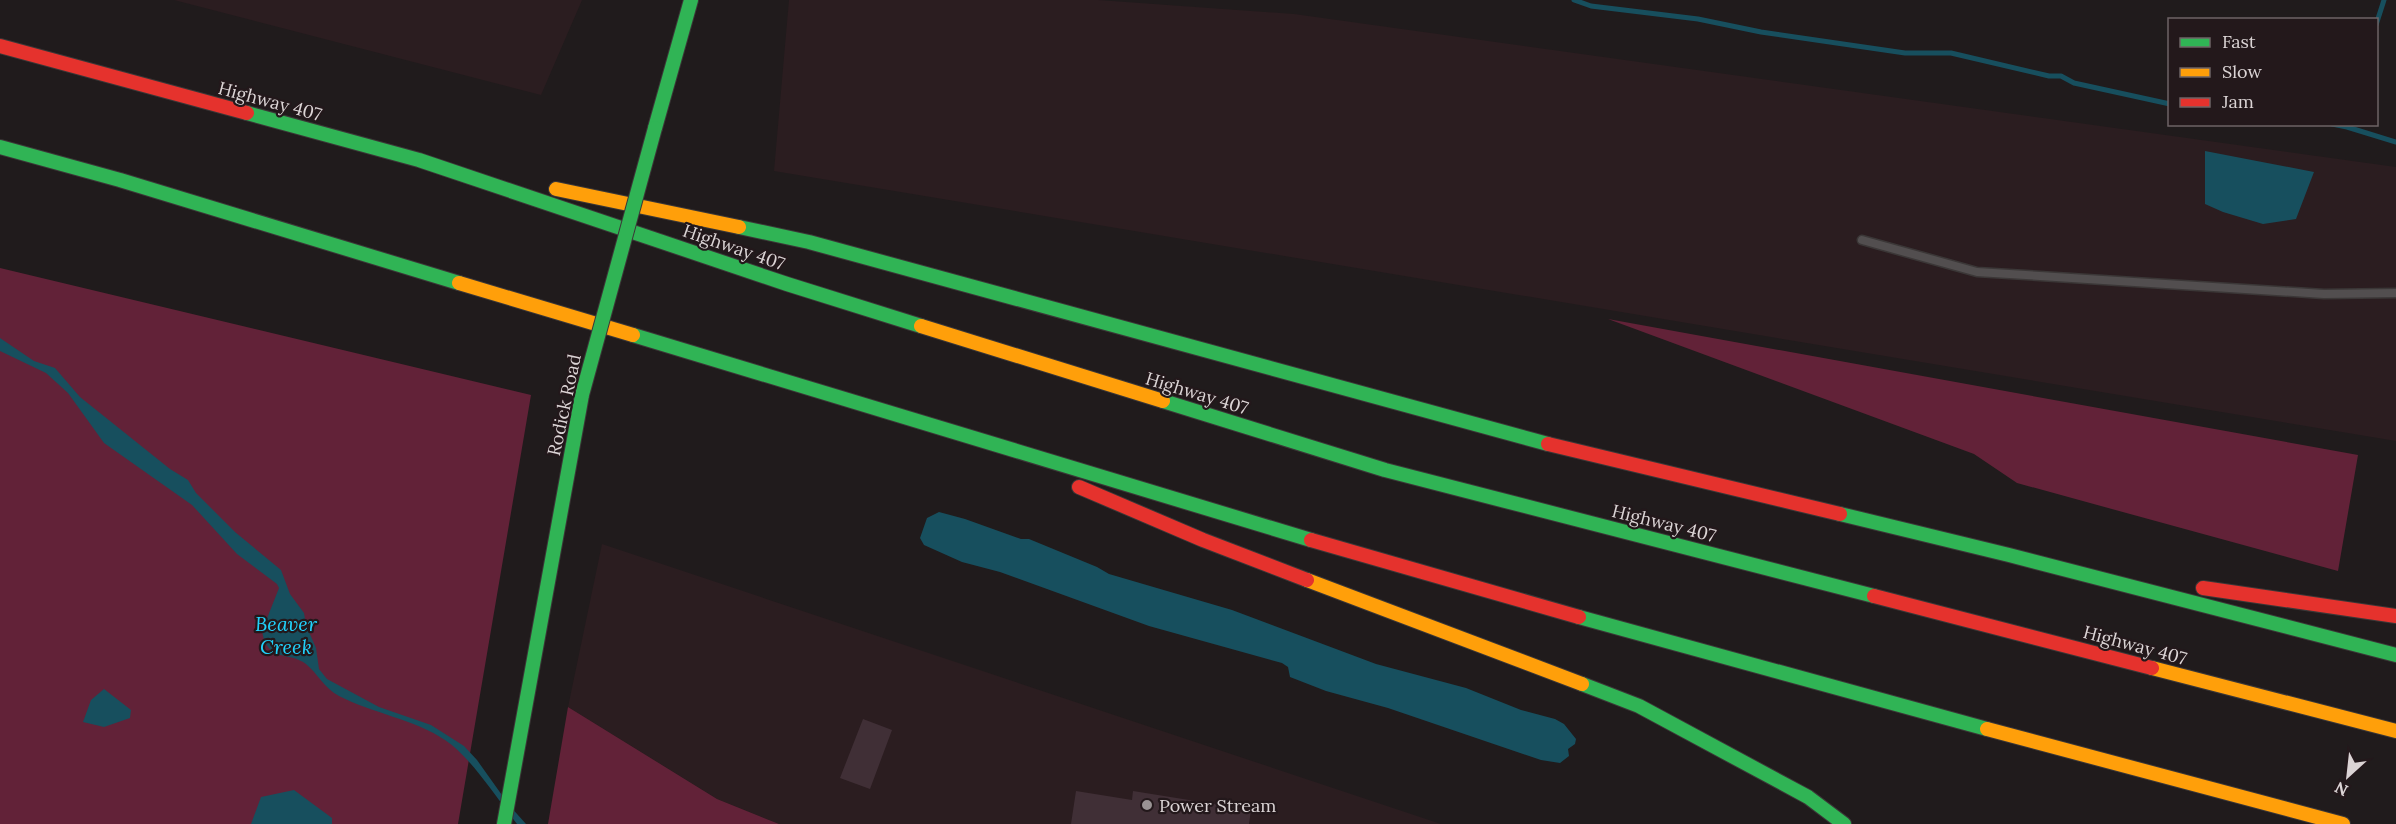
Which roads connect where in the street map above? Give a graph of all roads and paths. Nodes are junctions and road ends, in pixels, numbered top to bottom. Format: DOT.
graph roads {
  1 [pos="691,0"];
  2 [pos="0,46"];
  3 [pos="0,147"];
  4 [pos="419,160"];
  5 [pos="1862,240"];
  6 [pos="2396,293"];
  7 [pos="941,429"];
  8 [pos="2010,555"];
  9 [pos="2396,616"];
  10 [pos="2396,655"];
  11 [pos="2396,731"];
  12 [pos="504,824"];
  13 [pos="1844,824"];
  14 [pos="2343,824"];
  1 -- 12 [label="main road, Rodick Road, bridge"];
  2 -- 4 [label="main road, Highway 407"];
  3 -- 7 [label="main road"];
  4 -- 8 [label="main road"];
  4 -- 11 [label="main road, Highway 407"];
  5 -- 6 [label="lane"];
  7 -- 13 [label="main road"];
  7 -- 14 [label="main road"];
  8 -- 9 [label="main road"];
  8 -- 10 [label="main road"];
}
